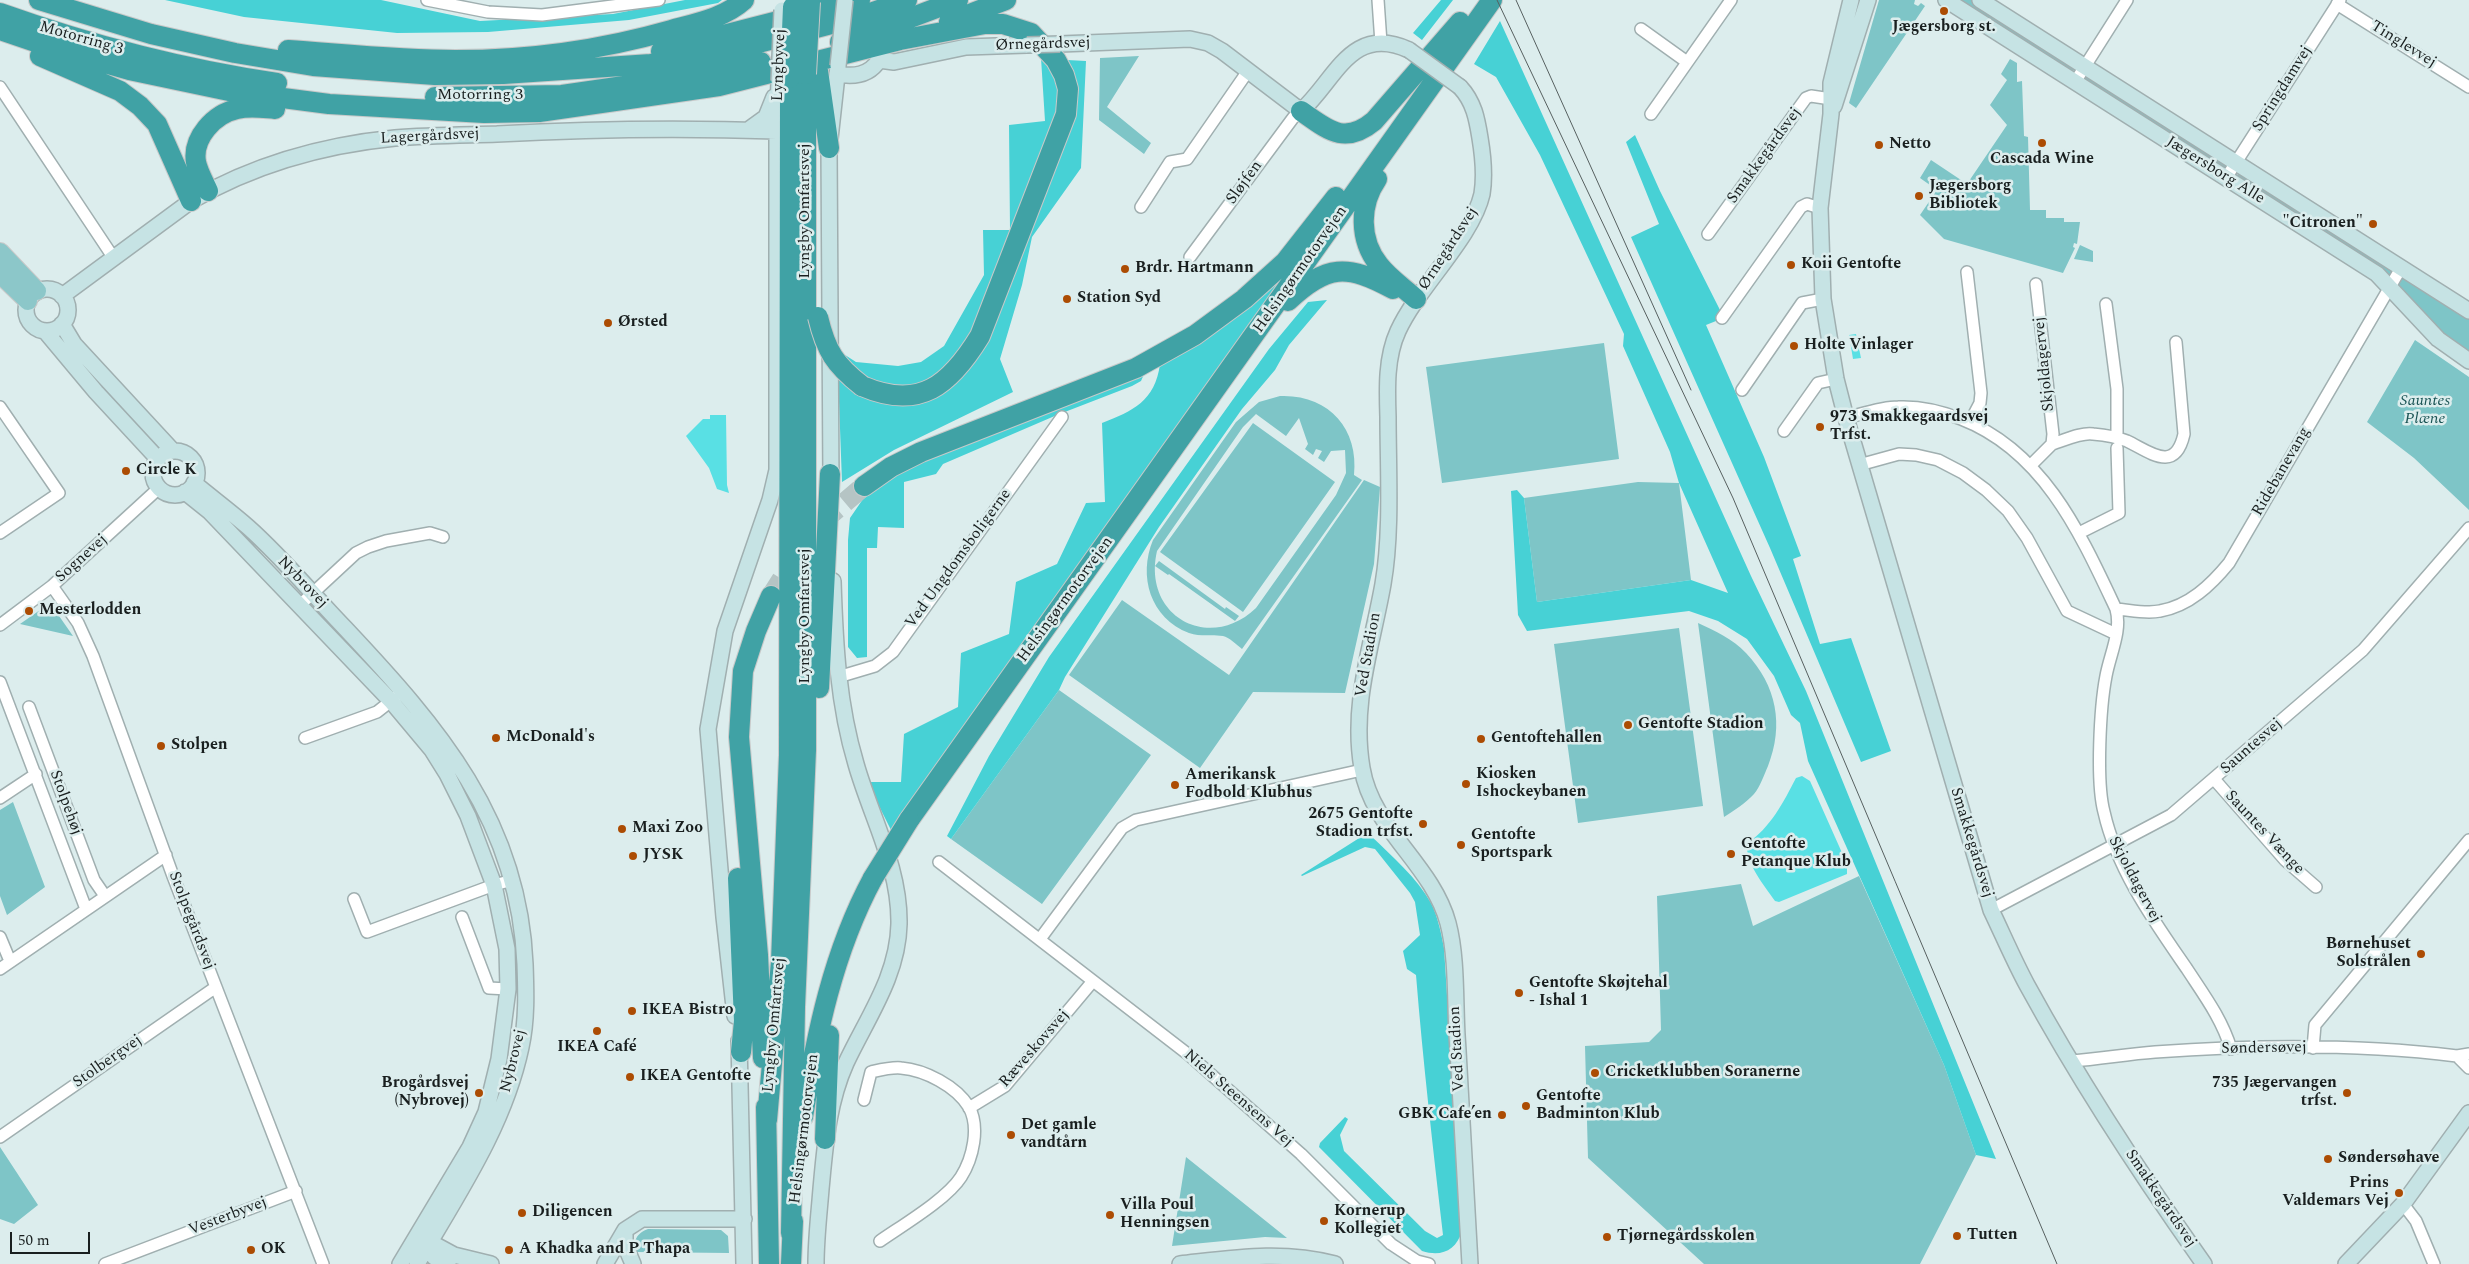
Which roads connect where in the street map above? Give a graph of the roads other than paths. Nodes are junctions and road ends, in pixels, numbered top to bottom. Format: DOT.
graph roads {
  1 [pos="39,0"];
  2 [pos="427,0"];
  3 [pos="659,0"];
  4 [pos="744,0"];
  5 [pos="845,0"];
  6 [pos="860,0"];
  7 [pos="907,0"];
  8 [pos="958,0"];
  9 [pos="1006,0"];
  10 [pos="1378,0"];
  11 [pos="1476,0"];
  12 [pos="1492,0"];
  13 [pos="1730,0"];
  14 [pos="1851,0"];
  15 [pos="1868,0"];
  16 [pos="1946,0"];
  17 [pos="1980,0"];
  18 [pos="2127,0"];
  19 [pos="2339,2"];
  20 [pos="799,3"];
  21 [pos="0,13"];
  22 [pos="1460,22"];
  23 [pos="1641,29"];
  24 [pos="0,30"];
  25 [pos="0,38"];
  26 [pos="900,40"];
  27 [pos="1380,43"];
  28 [pos="235,53"];
  29 [pos="1687,62"];
  30 [pos="2085,67"];
  31 [pos="595,68"];
  32 [pos="1248,70"];
  33 [pos="811,74"];
  34 [pos="1436,78"];
  35 [pos="2075,82"];
  36 [pos="0,87"];
  37 [pos="2469,87"];
  38 [pos="1831,107"];
  39 [pos="1301,111"];
  40 [pos="484,113"];
  41 [pos="1650,114"];
  42 [pos="748,130"];
  43 [pos="777,131"];
  44 [pos="829,148"];
  45 [pos="2236,163"];
  46 [pos="2226,178"];
  47 [pos="208,191"];
  48 [pos="191,201"];
  49 [pos="1141,207"];
  50 [pos="1820,208"];
  51 [pos="1708,234"];
  52 [pos="0,252"];
  53 [pos="113,257"];
  54 [pos="1190,258"];
  55 [pos="2401,268"];
  56 [pos="1967,272"];
  57 [pos="0,274"];
  58 [pos="2036,284"];
  59 [pos="2390,287"];
  60 [pos="32,296"];
  61 [pos="62,296"];
  62 [pos="1823,298"];
  63 [pos="1416,299"];
  64 [pos="2106,304"];
  65 [pos="2469,311"];
  66 [pos="1722,318"];
  67 [pos="62,324"];
  68 [pos="1259,328"];
  69 [pos="45,331"];
  70 [pos="2176,342"];
  71 [pos="2469,361"];
  72 [pos="1836,378"];
  73 [pos="1742,390"];
  74 [pos="0,407"];
  75 [pos="1062,417"];
  76 [pos="1846,418"];
  77 [pos="1970,422"];
  78 [pos="1784,431"];
  79 [pos="2117,443"];
  80 [pos="2052,444"];
  81 [pos="173,451"];
  82 [pos="158,459"];
  83 [pos="1859,465"];
  84 [pos="2031,465"];
  85 [pos="777,470"];
  86 [pos="830,474"];
  87 [pos="864,486"];
  88 [pos="159,488"];
  89 [pos="190,488"];
  90 [pos="2469,528"];
  91 [pos="0,532"];
  92 [pos="2079,533"];
  93 [pos="444,537"];
  94 [pos="52,586"];
  95 [pos="312,593"];
  96 [pos="771,596"];
  97 [pos="300,605"];
  98 [pos="2116,609"];
  99 [pos="0,625"];
  100 [pos="2116,634"];
  101 [pos="790,654"];
  102 [pos="838,677"];
  103 [pos="0,682"];
  104 [pos="403,691"];
  105 [pos="391,701"];
  106 [pos="30,707"];
  107 [pos="738,737"];
  108 [pos="305,738"];
  109 [pos="1362,770"];
  110 [pos="36,774"];
  111 [pos="2214,778"];
  112 [pos="0,798"];
  113 [pos="2469,840"];
  114 [pos="2113,846"];
  115 [pos="166,855"];
  116 [pos="939,862"];
  117 [pos="507,873"];
  118 [pos="2316,887"];
  119 [pos="105,896"];
  120 [pos="354,899"];
  121 [pos="86,909"];
  122 [pos="1991,910"];
  123 [pos="462,917"];
  124 [pos="0,936"];
  125 [pos="844,939"];
  126 [pos="1040,939"];
  127 [pos="10,962"];
  128 [pos="0,969"];
  129 [pos="1093,981"];
  130 [pos="216,987"];
  131 [pos="526,988"];
  132 [pos="508,989"];
  133 [pos="795,1007"];
  134 [pos="2313,1048"];
  135 [pos="2231,1049"];
  136 [pos="741,1052"];
  137 [pos="2469,1054"];
  138 [pos="2457,1056"];
  139 [pos="2072,1061"];
  140 [pos="2469,1068"];
  141 [pos="864,1100"];
  142 [pos="969,1108"];
  143 [pos="2469,1113"];
  144 [pos="493,1114"];
  145 [pos="768,1120"];
  146 [pos="0,1137"];
  147 [pos="825,1139"];
  148 [pos="449,1182"];
  149 [pos="296,1191"];
  150 [pos="2403,1204"];
  151 [pos="744,1219"];
  152 [pos="440,1226"];
  153 [pos="625,1230"];
  154 [pos="880,1241"];
  155 [pos="427,1243"];
  156 [pos="791,1248"];
  157 [pos="409,1249"];
  158 [pos="768,1255"];
  159 [pos="816,1257"];
  160 [pos="323,1262"];
  161 [pos="438,1263"];
  162 [pos="105,1264"];
  163 [pos="400,1264"];
  164 [pos="417,1264"];
  165 [pos="490,1264"];
  166 [pos="605,1264"];
  167 [pos="633,1264"];
  168 [pos="744,1264"];
  169 [pos="1180,1264"];
  170 [pos="1264,1264"];
  171 [pos="1273,1264"];
  172 [pos="1335,1264"];
  173 [pos="1429,1264"];
  174 [pos="1470,1264"];
  175 [pos="2204,1264"];
  176 [pos="2346,1264"];
  177 [pos="2434,1264"];
  1 -- 28 [label="highway, Motorring 3"];
  2 -- 3 [label="street"];
  4 -- 28 [label="highway"];
  5 -- 33 [label="street, Lyngbyvej, bridge"];
  6 -- 31 [label="highway"];
  7 -- 31 [label="highway, Motorring 3"];
  8 -- 21 [label="highway, Motorring 3"];
  9 -- 26 [label="highway"];
  10 -- 27 [label="street"];
  11 -- 22 [label="highway, Helsingørmotorvejen"];
  12 -- 34 [label="highway, Helsingørmotorvejen"];
  13 -- 29 [label="street"];
  14 -- 38 [label="street, Smakkegårdsvej"];
  15 -- 38 [label="street, Smakkegårdsvej"];
  16 -- 35 [label="street, Jægersborg Alle"];
  17 -- 30 [label="street, Jægersborg Alle"];
  18 -- 30 [label="street"];
  19 -- 37 [label="street, Tinglevvej"];
  19 -- 45 [label="street, Springdamvej"];
  20 -- 33 [label="highway, Lyngby Omfartsvej, bridge"];
  20 -- 33 [label="street, Lyngbyvej, bridge"];
  22 -- 39 [label="highway"];
  22 -- 87 [label="highway, Helsingørmotorvejen"];
  23 -- 29 [label="street"];
  24 -- 40 [label="highway"];
  25 -- 48 [label="highway"];
  26 -- 33 [label="highway, bridge"];
  26 -- 40 [label="highway"];
  27 -- 39 [label="street"];
  27 -- 63 [label="street, Ørnegårdsvej, bridge"];
  28 -- 31 [label="highway, Motorring 3"];
  29 -- 41 [label="street"];
  30 -- 35 [label="street"];
  30 -- 45 [label="street, Jægersborg Alle"];
  32 -- 33 [label="street, Ørnegårdsvej, bridge"];
  32 -- 39 [label="street, Ørnegårdsvej"];
  32 -- 49 [label="street"];
  33 -- 42 [label="street"];
  33 -- 43 [label="street, Lyngbyvej"];
  33 -- 44 [label="highway"];
  33 -- 101 [label="highway, Lyngby Omfartsvej"];
  33 -- 133 [label="highway, Lyngby Omfartsvej"];
  34 -- 63 [label="highway"];
  34 -- 68 [label="highway, Helsingørmotorvejen"];
  35 -- 46 [label="street, Jægersborg Alle"];
  36 -- 53 [label="street"];
  38 -- 50 [label="street, Smakkegårdsvej"];
  38 -- 51 [label="street, Smakkegårdsvej"];
  39 -- 54 [label="street, Sløjfen"];
  40 -- 47 [label="highway"];
  42 -- 43 [label="street, Lagergårdsvej"];
  42 -- 47 [label="street, Lagergårdsvej"];
  43 -- 85 [label="street, Lyngbyvej"];
  44 -- 86 [label="street"];
  45 -- 46 [label="street, Springdamvej"];
  45 -- 55 [label="street, Jægersborg Alle"];
  46 -- 59 [label="street, Jægersborg Alle"];
  47 -- 48 [label="street, Lagergårdsvej"];
  48 -- 53 [label="street, Lagergårdsvej"];
  50 -- 62 [label="street, Smakkegårdsvej"];
  50 -- 66 [label="street"];
  52 -- 60 [label="main road"];
  53 -- 61 [label="street, Lagergårdsvej"];
  55 -- 59 [label="street, Ridebanevang"];
  55 -- 65 [label="street, Jægersborg Alle"];
  56 -- 77 [label="street"];
  57 -- 60 [label="main road"];
  58 -- 80 [label="street, Skjoldagervej"];
  59 -- 71 [label="street, Jægersborg Alle"];
  59 -- 98 [label="street, Ridebanevang"];
  60 -- 61 [label="street"];
  60 -- 69 [label="street"];
  61 -- 67 [label="street"];
  62 -- 72 [label="street, Smakkegårdsvej"];
  62 -- 73 [label="street"];
  63 -- 68 [label="highway"];
  63 -- 109 [label="street, Ved Stadion"];
  64 -- 79 [label="street"];
  67 -- 69 [label="street"];
  67 -- 81 [label="street"];
  68 -- 125 [label="highway, Helsingørmotorvejen, bridge"];
  69 -- 82 [label="street"];
  70 -- 79 [label="street"];
  72 -- 76 [label="street, Smakkegårdsvej"];
  72 -- 78 [label="street"];
  74 -- 91 [label="street"];
  75 -- 102 [label="street, Ved Ungdomsboligerne"];
  76 -- 77 [label="street, Skjoldagervej"];
  76 -- 83 [label="street, Smakkegårdsvej"];
  77 -- 84 [label="street, Skjoldagervej"];
  79 -- 80 [label="street"];
  79 -- 92 [label="street"];
  80 -- 84 [label="street"];
  81 -- 82 [label="street"];
  81 -- 89 [label="street"];
  82 -- 88 [label="street"];
  83 -- 100 [label="street"];
  83 -- 122 [label="street, Smakkegårdsvej"];
  84 -- 92 [label="street, Skjoldagervej"];
  85 -- 101 [label="highway"];
  85 -- 136 [label="street, Lyngbyvej"];
  86 -- 102 [label="street"];
  86 -- 133 [label="highway"];
  88 -- 89 [label="street"];
  88 -- 94 [label="street, Sognevej"];
  89 -- 95 [label="street, Nybrovej"];
  89 -- 97 [label="street, Nybrovej"];
  90 -- 111 [label="street, Sauntesvej"];
  92 -- 98 [label="street, Skjoldagervej"];
  93 -- 95 [label="street"];
  94 -- 99 [label="street, Sognevej"];
  94 -- 115 [label="street, Stolpegårdsvej"];
  95 -- 97 [label="street"];
  95 -- 104 [label="street, Nybrovej"];
  96 -- 107 [label="highway, Helsingørmotorvejen"];
  97 -- 105 [label="street, Nybrovej"];
  98 -- 100 [label="street, Skjoldagervej"];
  100 -- 114 [label="street, Skjoldagervej"];
  101 -- 145 [label="highway, Lyngby Omfartsvej"];
  102 -- 147 [label="street"];
  103 -- 110 [label="street, Stolpehøj"];
  104 -- 105 [label="street"];
  104 -- 117 [label="street, Nybrovej"];
  105 -- 108 [label="street"];
  105 -- 117 [label="street, Nybrovej"];
  106 -- 119 [label="street, Stolpehøj"];
  107 -- 136 [label="highway"];
  107 -- 145 [label="highway, Helsingørmotorvejen"];
  109 -- 126 [label="street"];
  109 -- 174 [label="street, Ved Stadion"];
  110 -- 112 [label="street, Stolpehøj"];
  110 -- 121 [label="street, Stolpehøj"];
  111 -- 114 [label="street, Sauntesvej"];
  111 -- 118 [label="street, Sauntes Vænge"];
  113 -- 134 [label="street"];
  114 -- 122 [label="street, Sauntesvej"];
  114 -- 135 [label="street, Skjoldagervej"];
  115 -- 119 [label="street"];
  115 -- 130 [label="street, Stolpegårdsvej"];
  116 -- 126 [label="street, Niels Steensens Vej"];
  117 -- 120 [label="street"];
  117 -- 131 [label="street, Nybrovej"];
  117 -- 132 [label="street, Nybrovej"];
  119 -- 121 [label="street"];
  121 -- 127 [label="street"];
  122 -- 139 [label="street, Smakkegårdsvej"];
  123 -- 132 [label="street"];
  124 -- 127 [label="street"];
  125 -- 147 [label="highway"];
  125 -- 156 [label="highway, Helsingørmotorvejen"];
  126 -- 129 [label="street, Niels Steensens Vej"];
  127 -- 128 [label="street"];
  129 -- 142 [label="street, Ræveskovsvej"];
  129 -- 173 [label="street, Niels Steensens Vej"];
  130 -- 146 [label="street, Stolbergvej"];
  130 -- 149 [label="street, Stolpegårdsvej"];
  131 -- 132 [label="street"];
  131 -- 144 [label="street, Nybrovej"];
  132 -- 144 [label="street, Nybrovej"];
  133 -- 156 [label="highway, Lyngby Omfartsvej"];
  134 -- 135 [label="street, Søndersøvej"];
  134 -- 138 [label="street, Søndersøvej"];
  135 -- 139 [label="street, Søndersøvej"];
  136 -- 151 [label="street, Lyngbyvej"];
  137 -- 138 [label="street, Søndersøvej"];
  138 -- 140 [label="street"];
  139 -- 175 [label="street, Smakkegårdsvej"];
  141 -- 142 [label="street"];
  142 -- 154 [label="street"];
  143 -- 150 [label="street"];
  144 -- 148 [label="street, Nybrovej"];
  144 -- 152 [label="street, Nybrovej"];
  145 -- 158 [label="highway, Helsingørmotorvejen"];
  147 -- 159 [label="street"];
  148 -- 155 [label="street"];
  148 -- 157 [label="street, Nybrovej"];
  149 -- 160 [label="street, Stolpegårdsvej"];
  149 -- 162 [label="street, Vesterbyvej"];
  150 -- 176 [label="street"];
  150 -- 177 [label="street"];
  151 -- 153 [label="street"];
  151 -- 168 [label="street, Lyngbyvej"];
  152 -- 155 [label="street, Nybrovej"];
  152 -- 165 [label="street"];
  153 -- 166 [label="street"];
  153 -- 167 [label="street"];
  155 -- 157 [label="street"];
  155 -- 161 [label="street"];
  155 -- 164 [label="street"];
  155 -- 165 [label="street"];
  157 -- 163 [label="street, Nybrovej"];
  169 -- 172 [label="street"];
  170 -- 171 [label="street"];
}
